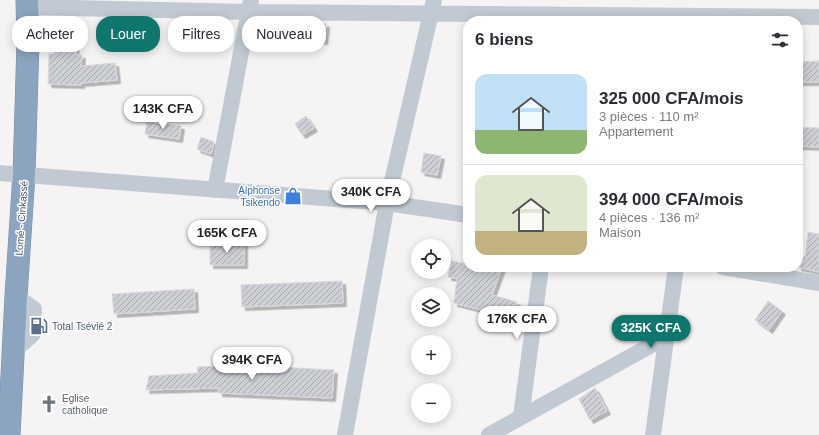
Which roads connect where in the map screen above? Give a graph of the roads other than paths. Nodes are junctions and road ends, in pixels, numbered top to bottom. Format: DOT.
graph roads {
  1 [pos="27,4"];
  2 [pos="250,6"];
  3 [pos="432,7"];
  4 [pos="591,12"];
  5 [pos="819,16"];
  6 [pos="0,173"];
  7 [pos="24,174"];
  8 [pos="215,190"];
  9 [pos="387,203"];
  10 [pos="463,214"];
  11 [pos="540,272"];
  12 [pos="675,272"];
  13 [pos="753,272"];
  14 [pos="819,283"];
  15 [pos="666,336"];
  16 [pos="521,417"];
  17 [pos="9,435"];
  18 [pos="345,435"];
  19 [pos="489,435"];
  20 [pos="653,435"];
  1 -- 2 [label="street"];
  1 -- 7 [label="highway, Lomé - Cinkassé"];
  2 -- 3 [label="street"];
  2 -- 8 [label="street"];
  3 -- 4 [label="street"];
  3 -- 9 [label="street"];
  4 -- 5 [label="street"];
  6 -- 7 [label="street"];
  7 -- 8 [label="street"];
  7 -- 17 [label="highway, Lomé - Cinkassé"];
  8 -- 9 [label="street"];
  9 -- 10 [label="street"];
  9 -- 18 [label="street"];
  11 -- 16 [label="street"];
  12 -- 15 [label="street"];
  13 -- 14 [label="street"];
  15 -- 16 [label="street"];
  15 -- 20 [label="street"];
  16 -- 19 [label="street"];
}
